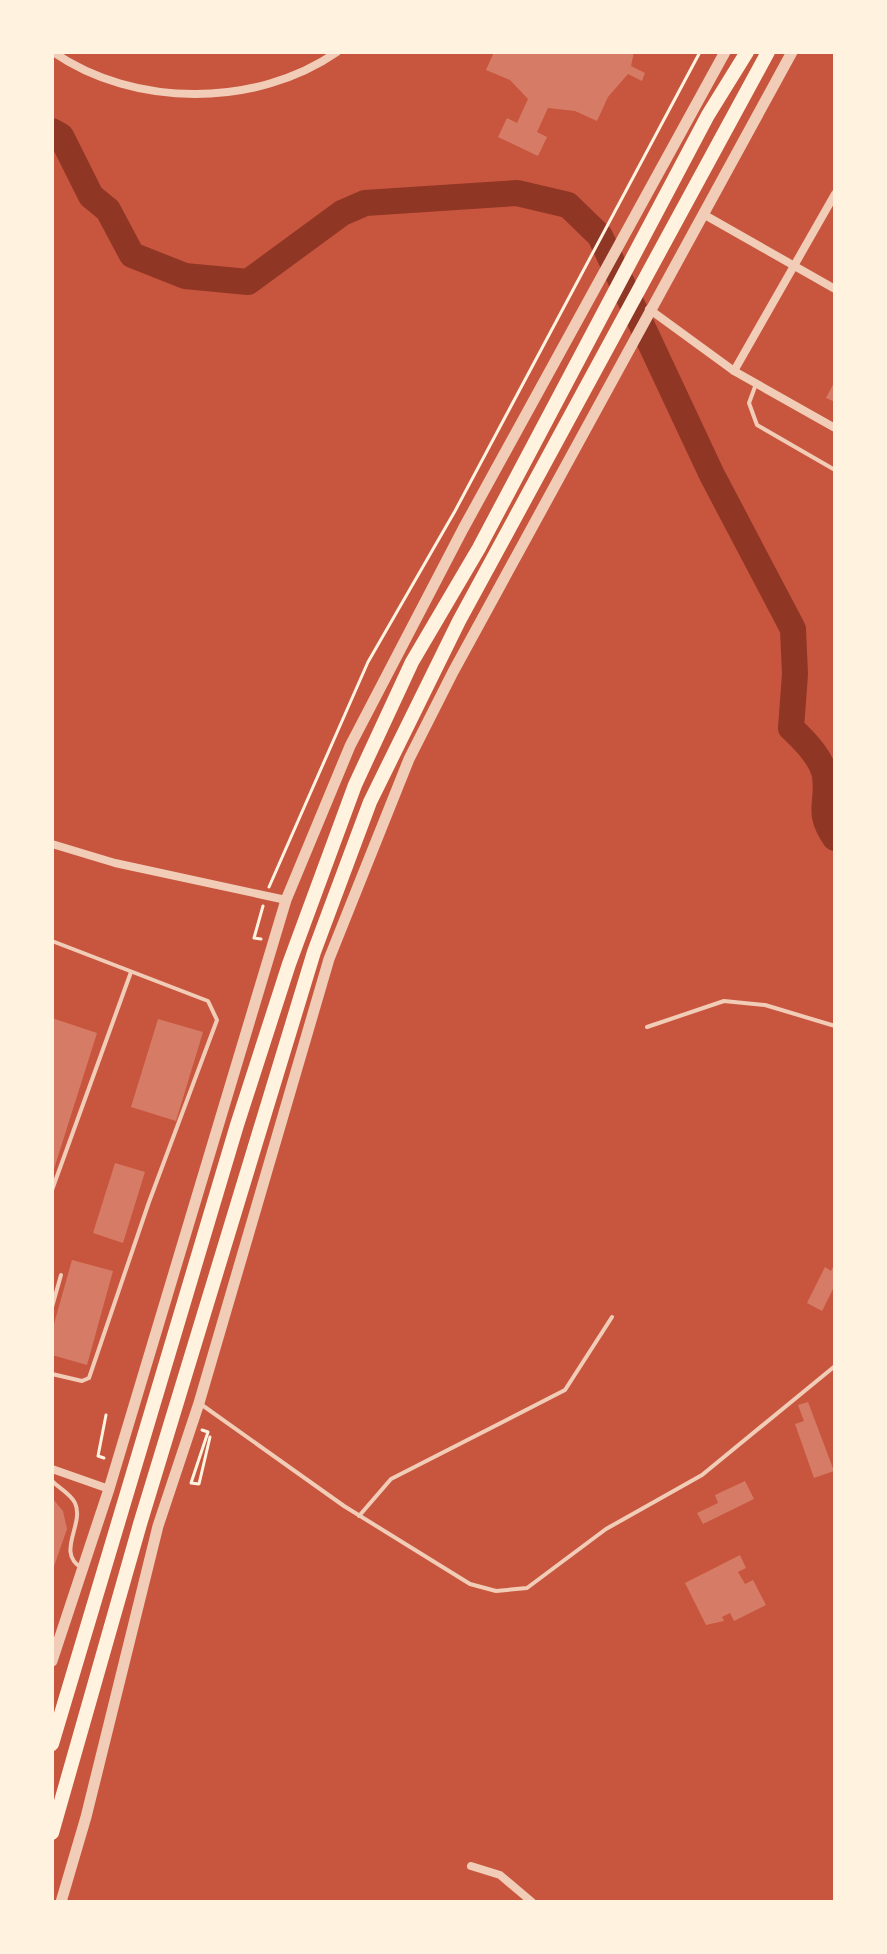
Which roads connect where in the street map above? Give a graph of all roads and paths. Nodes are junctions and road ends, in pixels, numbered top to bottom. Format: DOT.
graph roads {
  1 [pos="53,52"];
  2 [pos="337,52"];
  3 [pos="700,52"];
  4 [pos="725,52"];
  5 [pos="747,52"];
  6 [pos="768,52"];
  7 [pos="792,52"];
  8 [pos="835,194"];
  9 [pos="703,214"];
  10 [pos="594,251"];
  11 [pos="792,266"];
  12 [pos="835,289"];
  13 [pos="649,309"];
  14 [pos="734,371"];
  15 [pos="756,384"];
  16 [pos="835,428"];
  17 [pos="835,470"];
  18 [pos="52,844"];
  19 [pos="286,900"];
  20 [pos="52,941"];
  21 [pos="131,972"];
  22 [pos="835,1026"];
  23 [pos="647,1027"];
  24 [pos="52,1190"];
  25 [pos="61,1275"];
  26 [pos="52,1307"];
  27 [pos="612,1317"];
  28 [pos="835,1366"];
  29 [pos="52,1374"];
  30 [pos="199,1403"];
  31 [pos="52,1469"];
  32 [pos="52,1481"];
  33 [pos="109,1489"];
  34 [pos="359,1516"];
  35 [pos="84,1569"];
  36 [pos="52,1661"];
  37 [pos="52,1744"];
  38 [pos="52,1833"];
  39 [pos="471,1866"];
  40 [pos="61,1902"];
  41 [pos="532,1902"];
  1 -- 2 [label="street"];
  3 -- 10 [label="path"];
  4 -- 19 [label="street"];
  5 -- 37 [label="highway"];
  6 -- 38 [label="highway"];
  7 -- 9 [label="street"];
  8 -- 11 [label="street"];
  9 -- 11 [label="street"];
  9 -- 13 [label="street"];
  11 -- 12 [label="street"];
  11 -- 14 [label="street"];
  13 -- 14 [label="street"];
  13 -- 30 [label="street"];
  14 -- 15 [label="street"];
  15 -- 16 [label="street"];
  15 -- 17 [label="lane"];
  18 -- 19 [label="street"];
  19 -- 33 [label="street"];
  20 -- 21 [label="lane"];
  21 -- 24 [label="lane"];
  21 -- 29 [label="lane"];
  22 -- 23 [label="lane"];
  25 -- 26 [label="lane"];
  27 -- 34 [label="lane"];
  28 -- 34 [label="lane"];
  30 -- 34 [label="lane"];
  30 -- 40 [label="street"];
  31 -- 33 [label="street"];
  32 -- 35 [label="lane"];
  33 -- 35 [label="street"];
  35 -- 36 [label="street"];
  39 -- 41 [label="street"];
}
